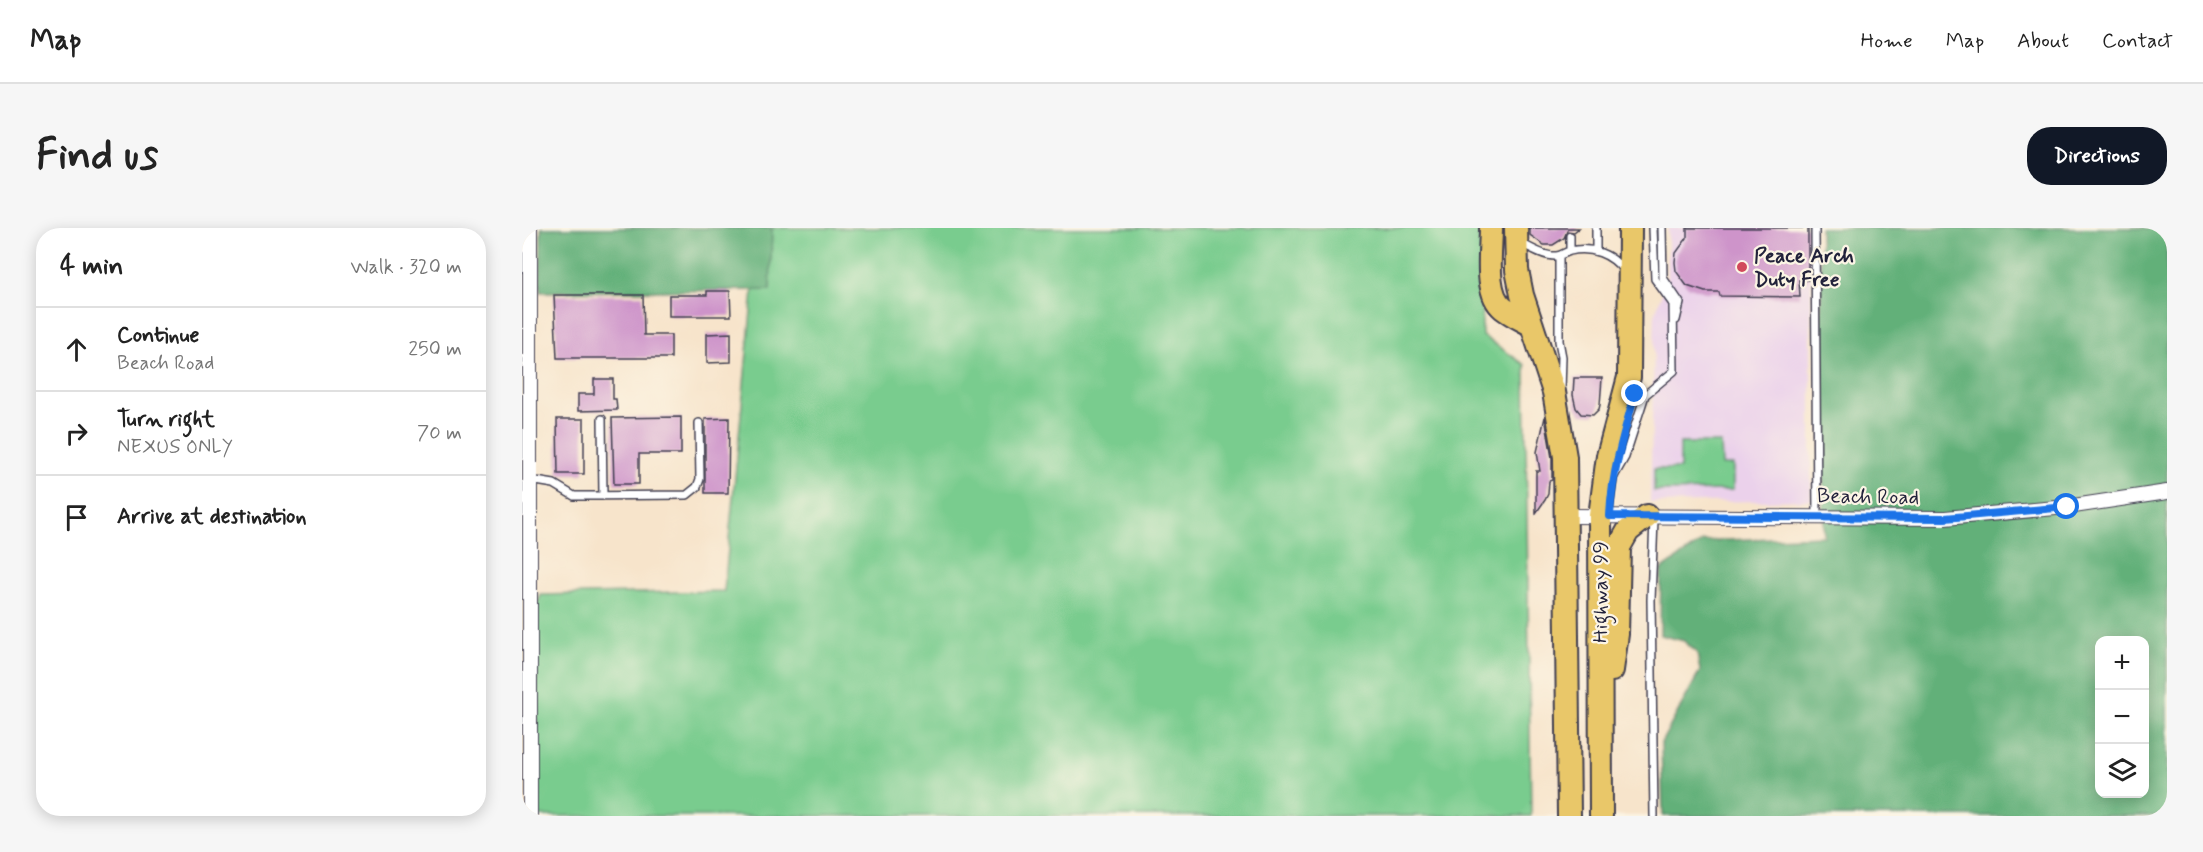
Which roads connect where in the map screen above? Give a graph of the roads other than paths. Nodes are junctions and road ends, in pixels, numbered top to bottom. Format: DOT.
graph roads {
  1 [pos="530,228"];
  2 [pos="1491,228"];
  3 [pos="1596,228"];
  4 [pos="1630,228"];
  5 [pos="1653,228"];
  6 [pos="1662,228"];
  7 [pos="1815,228"];
  8 [pos="1516,232"];
  9 [pos="1570,236"];
  10 [pos="1570,251"];
  11 [pos="1596,251"];
  12 [pos="1559,256"];
  13 [pos="1630,287"];
  14 [pos="1676,320"];
  15 [pos="1532,325"];
  16 [pos="1558,408"];
  17 [pos="526,413"];
  18 [pos="602,419"];
  19 [pos="699,423"];
  20 [pos="1620,446"];
  21 [pos="1613,478"];
  22 [pos="526,479"];
  23 [pos="2167,492"];
  24 [pos="603,496"];
  25 [pos="1607,509"];
  26 [pos="1566,516"];
  27 [pos="1650,516"];
  28 [pos="1817,516"];
  29 [pos="1610,582"];
  30 [pos="1610,675"];
  31 [pos="526,740"];
  32 [pos="1601,764"];
  33 [pos="530,816"];
  34 [pos="1569,816"];
  35 [pos="1601,816"];
  36 [pos="1654,816"];
  1 -- 17 [label="street"];
  2 -- 15 [label="highway"];
  3 -- 11 [label="lane"];
  4 -- 13 [label="highway, Highway 99"];
  5 -- 21 [label="lane"];
  6 -- 14 [label="lane"];
  7 -- 28 [label="lane"];
  8 -- 12 [label="lane"];
  8 -- 15 [label="highway"];
  9 -- 10 [label="lane"];
  10 -- 11 [label="lane"];
  10 -- 12 [label="lane"];
  11 -- 13 [label="lane"];
  12 -- 16 [label="lane"];
  13 -- 25 [label="highway, Highway 99"];
  15 -- 16 [label="highway"];
  16 -- 26 [label="highway, Highway 99"];
  17 -- 22 [label="street"];
  18 -- 24 [label="lane"];
  19 -- 24 [label="lane"];
  20 -- 21 [label="lane"];
  21 -- 25 [label="lane"];
  22 -- 24 [label="lane"];
  22 -- 31 [label="street"];
  23 -- 28 [label="street, Beach Road"];
  25 -- 26 [label="street, Beach Road"];
  25 -- 27 [label="street, Beach Road"];
  25 -- 32 [label="highway, Highway 99"];
  26 -- 34 [label="highway, Highway 99"];
  27 -- 28 [label="street, Beach Road"];
  27 -- 32 [label="highway"];
  27 -- 36 [label="lane"];
  29 -- 30 [label="lane"];
  31 -- 33 [label="street"];
  32 -- 35 [label="highway, Highway 99"];
}
